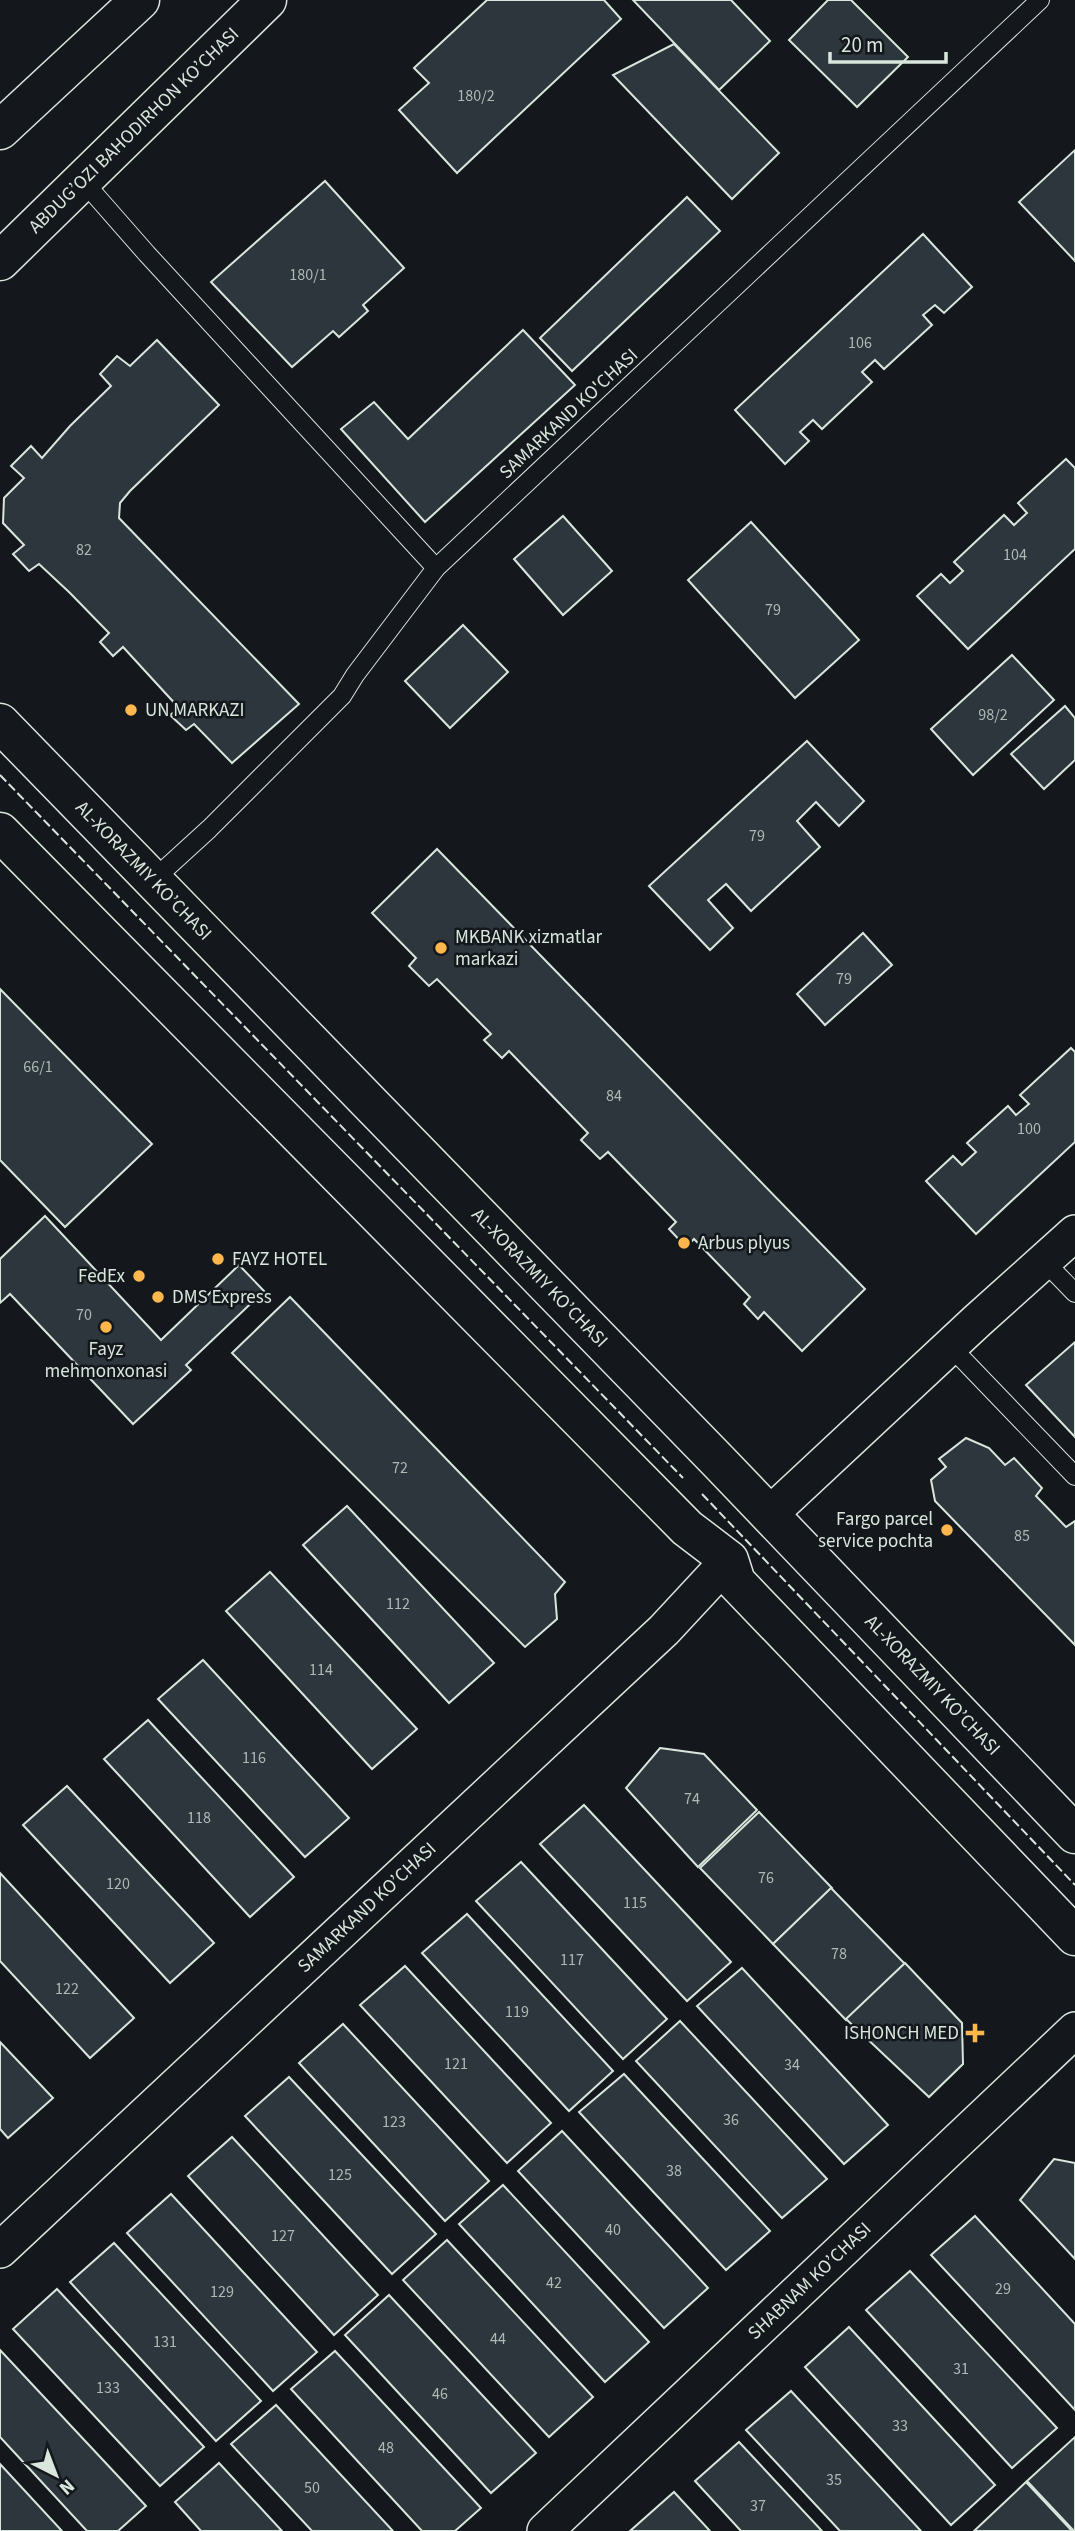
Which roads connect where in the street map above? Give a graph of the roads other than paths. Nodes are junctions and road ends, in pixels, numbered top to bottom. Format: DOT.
graph roads {
  1 [pos="139,0"];
  2 [pos="267,0"];
  3 [pos="1040,0"];
  4 [pos="0,130"];
  5 [pos="83,181"];
  6 [pos="0,261"];
  7 [pos="436,568"];
  8 [pos="0,723"];
  9 [pos="0,832"];
  10 [pos="152,881"];
  11 [pos="1075,1233"];
  12 [pos="1044,1261"];
  13 [pos="1075,1293"];
  14 [pos="950,1346"];
  15 [pos="1075,1476"];
  16 [pos="769,1515"];
  17 [pos="729,1560"];
  18 [pos="1075,1834"];
  19 [pos="1075,1936"];
  20 [pos="1075,2030"];
  21 [pos="0,2250"];
  22 [pos="545,2531"];
  1 -- 4 [label="main road"];
  2 -- 5 [label="main road, ABDUG’OZI BAHODIRHON KO’CHASI"];
  3 -- 7 [label="lane, SAMARKAND KO'CHASI"];
  5 -- 6 [label="main road, ABDUG’OZI BAHODIRHON KO’CHASI"];
  5 -- 7 [label="lane"];
  7 -- 10 [label="lane, SAMARKAND KO'CHASI"];
  8 -- 10 [label="main road, AL-XORAZMIY KO’CHASI"];
  9 -- 17 [label="main road"];
  10 -- 16 [label="main road, AL-XORAZMIY KO’CHASI"];
  11 -- 12 [label="street"];
  12 -- 13 [label="lane"];
  12 -- 14 [label="street"];
  14 -- 15 [label="lane"];
  14 -- 16 [label="street"];
  16 -- 18 [label="main road, AL-XORAZMIY KO’CHASI"];
  17 -- 19 [label="main road"];
  17 -- 21 [label="street, SAMARKAND KO’CHASI"];
  20 -- 22 [label="street, SHABNAM KO’CHASI"];
}
